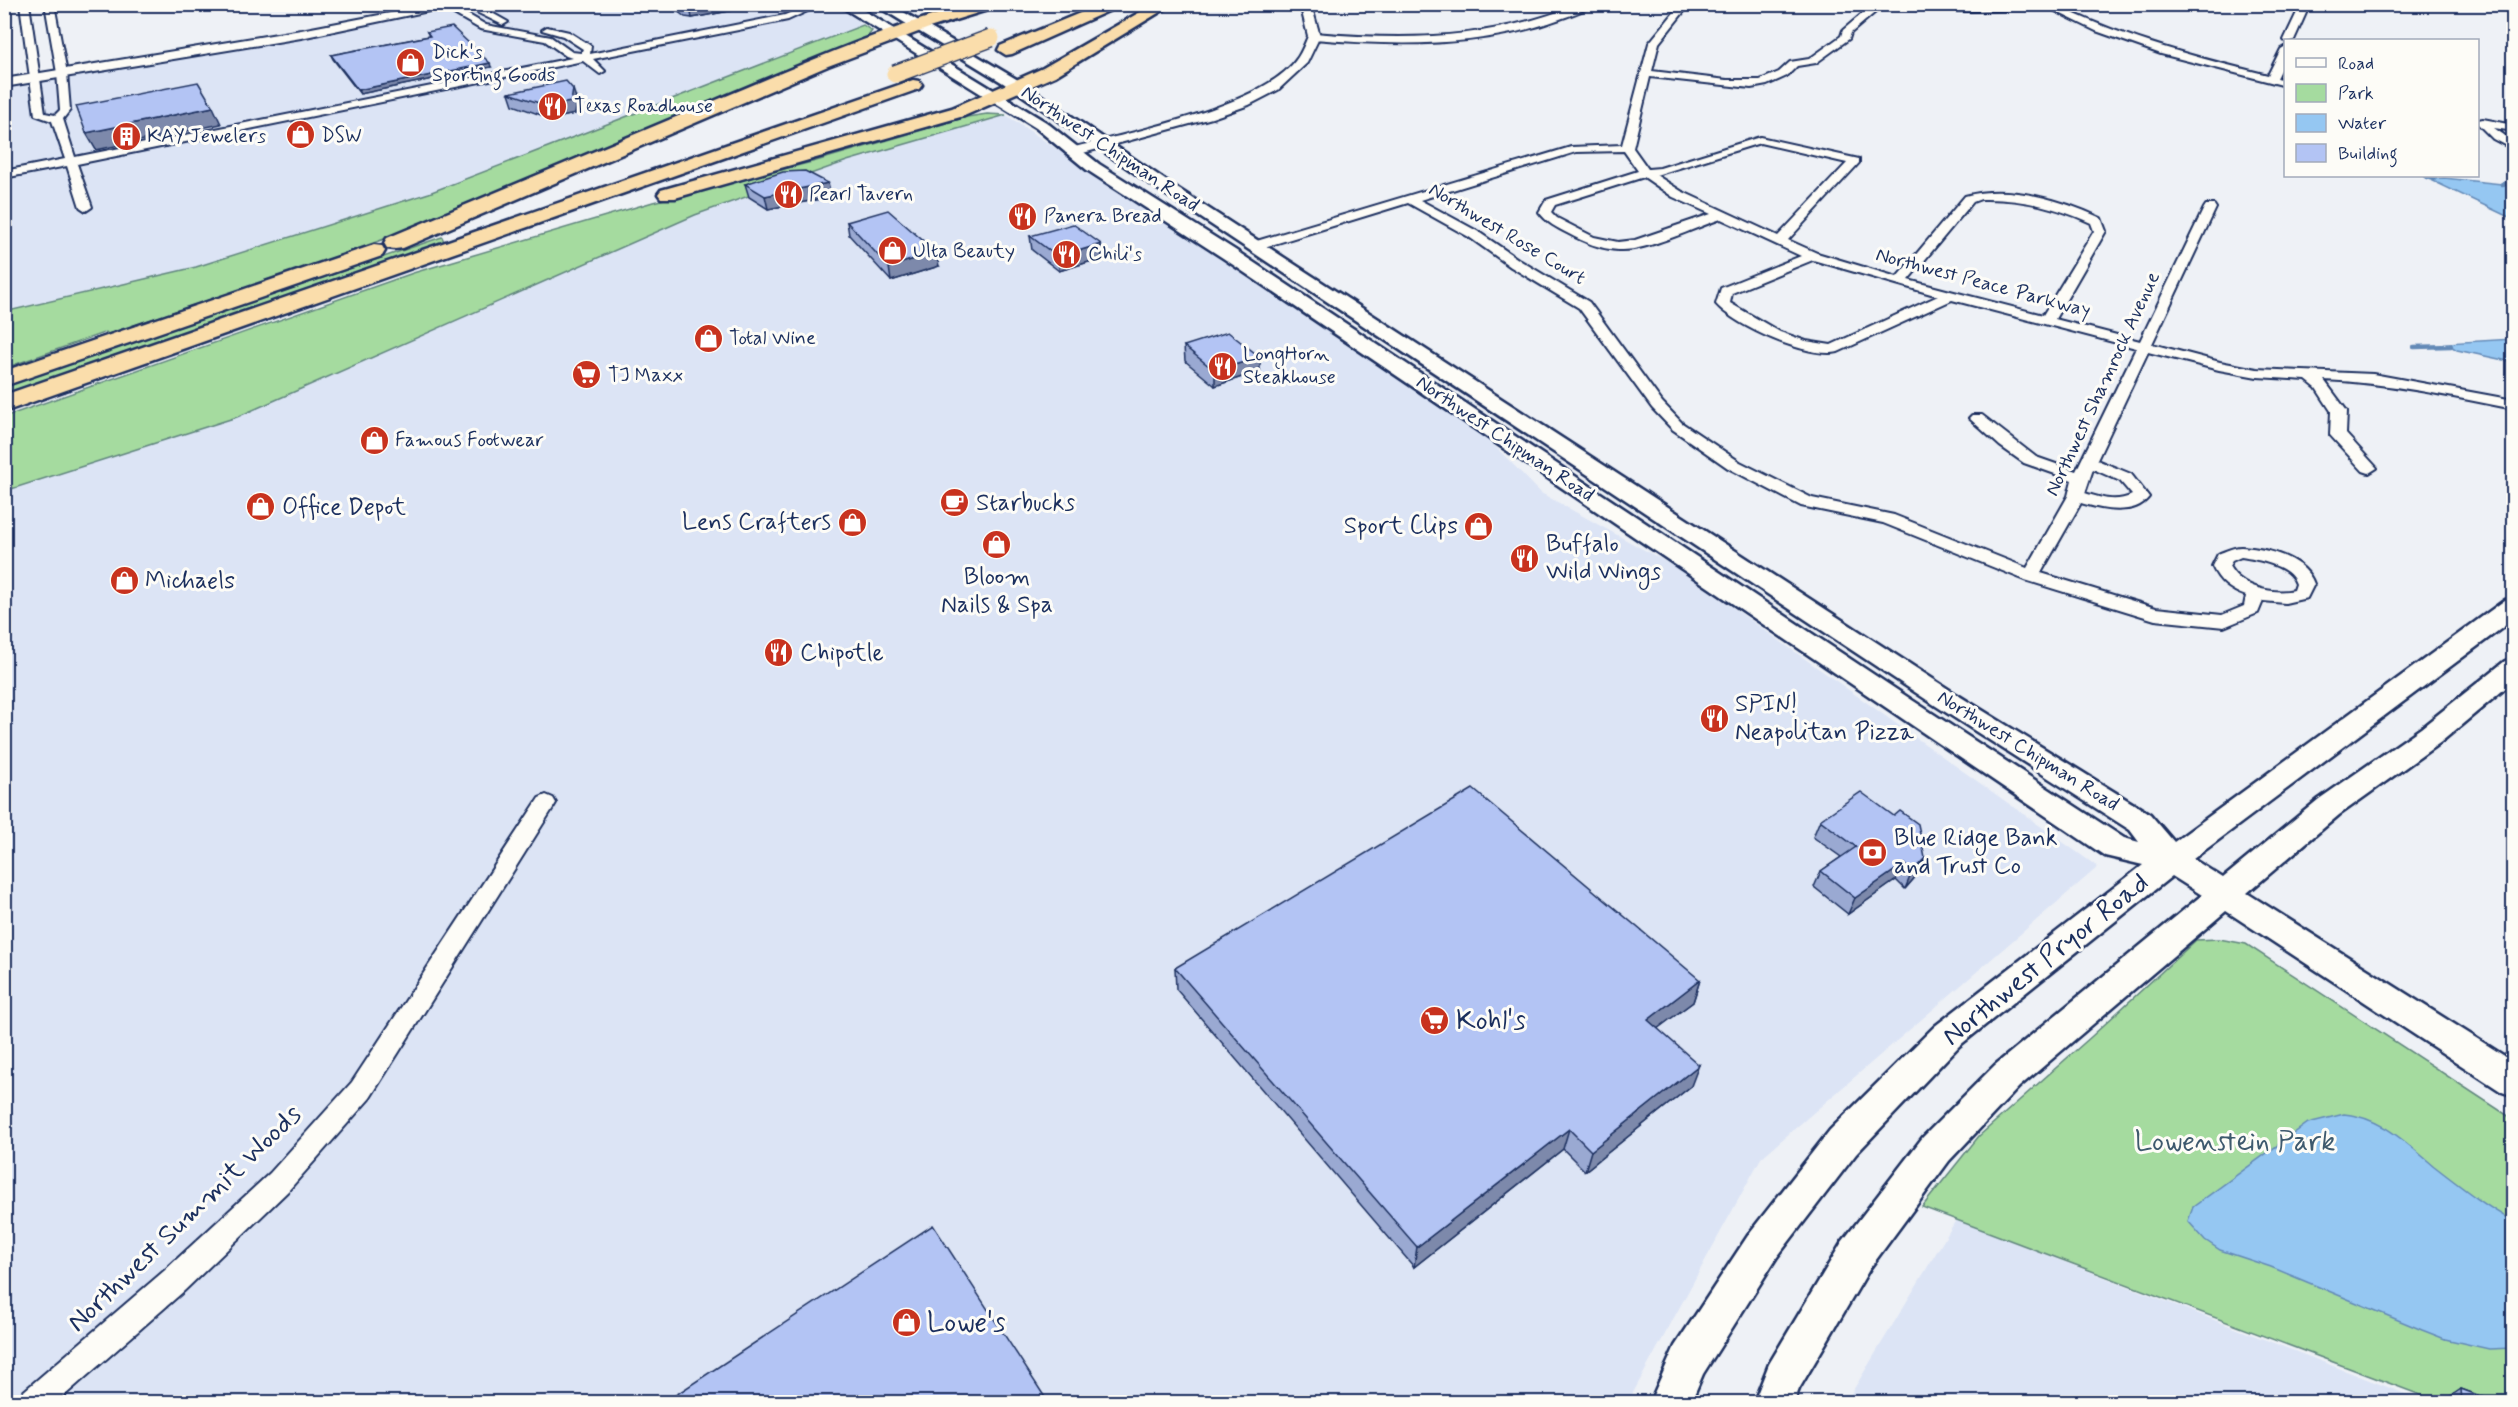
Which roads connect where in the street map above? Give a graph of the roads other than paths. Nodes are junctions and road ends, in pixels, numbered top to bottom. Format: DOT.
graph roads {
  1 [pos="24,4"];
  2 [pos="49,4"];
  3 [pos="417,4"];
  4 [pos="459,4"];
  5 [pos="466,4"];
  6 [pos="819,4"];
  7 [pos="843,4"];
  8 [pos="880,4"];
  9 [pos="992,4"];
  10 [pos="1079,4"];
  11 [pos="1117,4"];
  12 [pos="1166,4"];
  13 [pos="1305,4"];
  14 [pos="1590,4"];
  15 [pos="1686,4"];
  16 [pos="1849,4"];
  17 [pos="2094,4"];
  18 [pos="2306,4"];
  19 [pos="1877,6"];
  20 [pos="2049,6"];
  21 [pos="895,13"];
  22 [pos="957,13"];
  23 [pos="1024,25"];
  24 [pos="919,26"];
  25 [pos="875,33"];
  26 [pos="895,35"];
  27 [pos="1314,36"];
  28 [pos="2289,39"];
  29 [pos="1000,40"];
  30 [pos="2284,53"];
  31 [pos="584,57"];
  32 [pos="61,69"];
  33 [pos="600,71"];
  34 [pos="34,73"];
  35 [pos="1645,73"];
  36 [pos="4,74"];
  37 [pos="2271,80"];
  38 [pos="4,83"];
  39 [pos="2284,83"];
  40 [pos="1028,93"];
  41 [pos="994,97"];
  42 [pos="958,112"];
  43 [pos="57,120"];
  44 [pos="2480,122"];
  45 [pos="2514,128"];
  46 [pos="690,143"];
  47 [pos="1101,144"];
  48 [pos="2514,147"];
  49 [pos="1627,148"];
  50 [pos="1072,152"];
  51 [pos="71,162"];
  52 [pos="622,166"];
  53 [pos="1645,173"];
  54 [pos="4,175"];
  55 [pos="1408,198"];
  56 [pos="86,207"];
  57 [pos="2210,208"];
  58 [pos="1720,214"];
  59 [pos="1197,233"];
  60 [pos="1779,242"];
  61 [pos="395,243"];
  62 [pos="1254,246"];
  63 [pos="1812,255"];
  64 [pos="1900,282"];
  65 [pos="331,290"];
  66 [pos="1952,295"];
  67 [pos="2047,320"];
  68 [pos="2144,346"];
  69 [pos="2311,376"];
  70 [pos="4,379"];
  71 [pos="4,404"];
  72 [pos="2514,405"];
  73 [pos="1977,418"];
  74 [pos="2369,468"];
  75 [pos="2085,470"];
  76 [pos="2076,496"];
  77 [pos="1671,552"];
  78 [pos="2031,576"];
  79 [pos="1765,580"];
  80 [pos="2256,594"];
  81 [pos="2514,606"];
  82 [pos="2514,667"];
  83 [pos="546,803"];
  84 [pos="2171,860"];
  85 [pos="2223,893"];
  86 [pos="2514,1081"];
  87 [pos="35,1402"];
  88 [pos="1670,1402"];
  89 [pos="1774,1402"];
  1 -- 34 [label="street"];
  2 -- 32 [label="street"];
  3 -- 32 [label="street"];
  4 -- 31 [label="street"];
  4 -- 32 [label="street"];
  5 -- 31 [label="street"];
  6 -- 31 [label="street"];
  7 -- 25 [label="main road"];
  8 -- 21 [label="main road, Northwest Chipman Road"];
  9 -- 22 [label="highway"];
  10 -- 23 [label="highway"];
  11 -- 29 [label="highway"];
  12 -- 40 [label="highway"];
  13 -- 27 [label="street"];
  14 -- 27 [label="street"];
  15 -- 35 [label="street"];
  16 -- 19 [label="street"];
  17 -- 20 [label="street"];
  18 -- 28 [label="street"];
  19 -- 20 [label="street"];
  19 -- 35 [label="street"];
  20 -- 37 [label="street"];
  21 -- 22 [label="highway"];
  21 -- 24 [label="main road, Northwest Chipman Road"];
  22 -- 24 [label="highway"];
  24 -- 26 [label="highway"];
  24 -- 40 [label="main road, Northwest Chipman Road"];
  25 -- 26 [label="highway"];
  25 -- 61 [label="highway"];
  26 -- 41 [label="main road, Northwest Chipman Road"];
  27 -- 47 [label="street"];
  29 -- 46 [label="highway, bridge"];
  29 -- 65 [label="highway"];
  30 -- 37 [label="street"];
  31 -- 33 [label="street"];
  31 -- 51 [label="street"];
  32 -- 34 [label="street"];
  32 -- 43 [label="street"];
  34 -- 36 [label="street"];
  34 -- 38 [label="street"];
  34 -- 43 [label="street"];
  35 -- 49 [label="street"];
  37 -- 39 [label="street"];
  40 -- 41 [label="highway"];
  40 -- 42 [label="highway"];
  40 -- 47 [label="main road, Northwest Chipman Road"];
  40 -- 50 [label="main road, Northwest Chipman Road"];
  41 -- 42 [label="highway"];
  42 -- 65 [label="highway"];
  43 -- 51 [label="street"];
  44 -- 45 [label="street"];
  44 -- 48 [label="street"];
  47 -- 50 [label="street"];
  47 -- 62 [label="main road, Northwest Chipman Road"];
  49 -- 53 [label="street, Northwest Peace Parkway"];
  49 -- 55 [label="street"];
  50 -- 59 [label="main road, Northwest Chipman Road"];
  51 -- 54 [label="street"];
  51 -- 56 [label="street"];
  52 -- 61 [label="highway"];
  53 -- 58 [label="street, Northwest Peace Parkway"];
  53 -- 58 [label="street"];
  53 -- 60 [label="street"];
  55 -- 62 [label="street"];
  55 -- 78 [label="street, Northwest Rose Court"];
  57 -- 68 [label="street, Northwest Shamrock Avenue"];
  58 -- 60 [label="street, Northwest Peace Parkway"];
  59 -- 62 [label="main road"];
  59 -- 77 [label="main road, Northwest Chipman Road"];
  60 -- 63 [label="street, Northwest Peace Parkway"];
  61 -- 70 [label="highway"];
  62 -- 79 [label="main road, Northwest Chipman Road"];
  63 -- 64 [label="street, Northwest Peace Parkway"];
  63 -- 66 [label="street"];
  64 -- 66 [label="street, Northwest Peace Parkway"];
  64 -- 67 [label="street"];
  65 -- 71 [label="highway"];
  66 -- 67 [label="street, Northwest Peace Parkway"];
  67 -- 68 [label="street, Northwest Peace Parkway"];
  68 -- 69 [label="street, Northwest Peace Parkway"];
  68 -- 75 [label="street, Northwest Shamrock Avenue"];
  69 -- 72 [label="street, Northwest Peace Parkway"];
  69 -- 74 [label="street"];
  73 -- 75 [label="street"];
  75 -- 76 [label="street, Northwest Shamrock Avenue"];
  75 -- 76 [label="street"];
  76 -- 78 [label="street, Northwest Shamrock Avenue"];
  77 -- 79 [label="main road"];
  77 -- 84 [label="main road, Northwest Chipman Road"];
  78 -- 80 [label="street, Northwest Rose Court"];
  79 -- 84 [label="main road, Northwest Chipman Road"];
  81 -- 84 [label="main road, Northwest Pryor Road"];
  82 -- 85 [label="main road"];
  83 -- 87 [label="street, Northwest Summit Woods"];
  84 -- 85 [label="main road, Northwest Chipman Road"];
  84 -- 88 [label="main road, Northwest Pryor Road"];
  85 -- 86 [label="main road, Northwest Chipman Road"];
  85 -- 89 [label="main road"];
}
